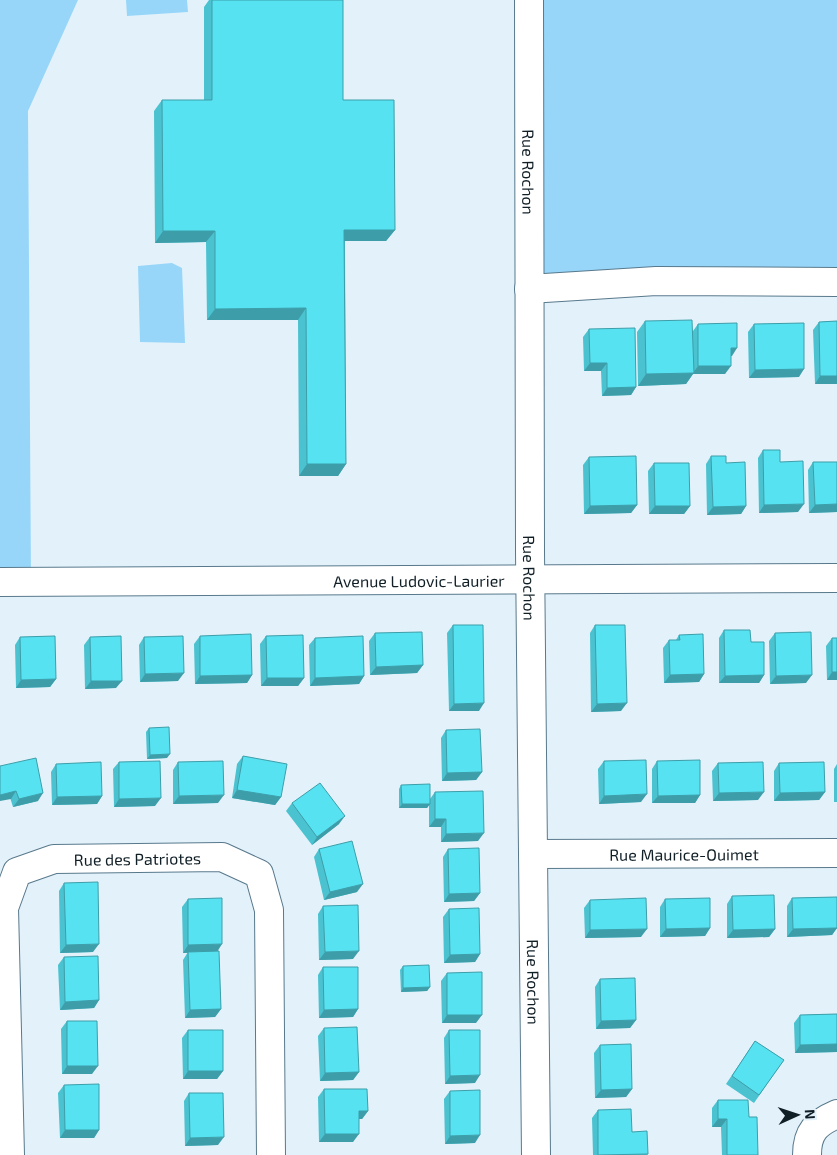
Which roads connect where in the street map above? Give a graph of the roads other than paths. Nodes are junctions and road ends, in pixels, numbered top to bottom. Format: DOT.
graph roads {
  1 [pos="529,0"];
  2 [pos="837,282"];
  3 [pos="529,290"];
  4 [pos="837,578"];
  5 [pos="530,579"];
  6 [pos="0,582"];
  7 [pos="533,854"];
  8 [pos="837,854"];
  9 [pos="837,1114"];
  10 [pos="10,1155"];
  11 [pos="271,1155"];
  12 [pos="536,1155"];
  13 [pos="807,1155"];
  1 -- 3 [label="street, Rue Rochon"];
  2 -- 3 [label="street"];
  3 -- 5 [label="street, Rue Rochon"];
  4 -- 5 [label="street, Avenue Ludovic-Laurier"];
  5 -- 6 [label="street, Avenue Ludovic-Laurier"];
  5 -- 7 [label="street, Rue Rochon"];
  7 -- 8 [label="street, Rue Maurice-Ouimet"];
  7 -- 12 [label="street, Rue Rochon"];
  9 -- 13 [label="street"];
  10 -- 11 [label="street, Rue des Patriotes"];
}
